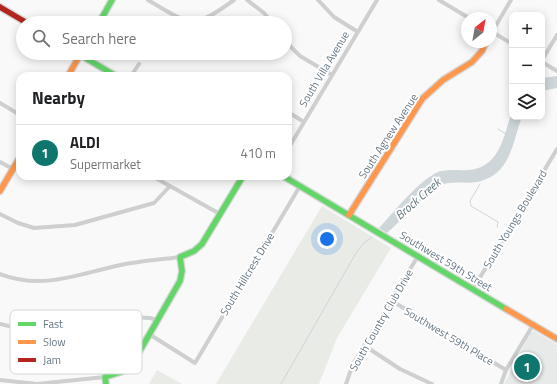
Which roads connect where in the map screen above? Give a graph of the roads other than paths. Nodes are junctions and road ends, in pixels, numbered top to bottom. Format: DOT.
graph roads {
  1 [pos="112,0"];
  2 [pos="148,0"];
  3 [pos="234,0"];
  4 [pos="246,0"];
  5 [pos="318,0"];
  6 [pos="377,0"];
  7 [pos="439,0"];
  8 [pos="511,0"];
  9 [pos="0,7"];
  10 [pos="461,13"];
  11 [pos="16,16"];
  12 [pos="103,16"];
  13 [pos="176,16"];
  14 [pos="212,16"];
  15 [pos="266,16"];
  16 [pos="497,23"];
  17 [pos="358,32"];
  18 [pos="557,34"];
  19 [pos="497,36"];
  20 [pos="509,42"];
  21 [pos="292,48"];
  22 [pos="483,48"];
  23 [pos="545,56"];
  24 [pos="76,60"];
  25 [pos="89,60"];
  26 [pos="545,63"];
  27 [pos="139,64"];
  28 [pos="557,71"];
  29 [pos="70,72"];
  30 [pos="109,72"];
  31 [pos="134,72"];
  32 [pos="332,75"];
  33 [pos="0,103"];
  34 [pos="16,113"];
  35 [pos="292,114"];
  36 [pos="304,122"];
  37 [pos="292,142"];
  38 [pos="557,149"];
  39 [pos="0,162"];
  40 [pos="16,166"];
  41 [pos="13,169"];
  42 [pos="159,180"];
  43 [pos="241,180"];
  44 [pos="290,180"];
  45 [pos="170,186"];
  46 [pos="300,186"];
  47 [pos="0,191"];
  48 [pos="0,214"];
  49 [pos="220,214"];
  50 [pos="349,215"];
  51 [pos="418,256"];
  52 [pos="180,257"];
  53 [pos="0,274"];
  54 [pos="473,289"];
  55 [pos="392,301"];
  56 [pos="142,317"];
  57 [pos="158,320"];
  58 [pos="0,324"];
  59 [pos="533,325"];
  60 [pos="10,326"];
  61 [pos="149,334"];
  62 [pos="557,339"];
  63 [pos="142,346"];
  64 [pos="365,346"];
  65 [pos="506,370"];
  66 [pos="116,374"];
  67 [pos="105,377"];
  68 [pos="0,380"];
  69 [pos="37,384"];
  70 [pos="106,384"];
  71 [pos="346,384"];
  72 [pos="432,384"];
  73 [pos="501,384"];
  1 -- 12 [label="street"];
  2 -- 13 [label="street"];
  3 -- 14 [label="street"];
  4 -- 15 [label="street"];
  5 -- 17 [label="street"];
  6 -- 17 [label="street, South Villa Avenue"];
  7 -- 10 [label="street"];
  8 -- 16 [label="street"];
  9 -- 11 [label="street"];
  17 -- 32 [label="street, South Villa Avenue"];
  18 -- 23 [label="street"];
  19 -- 20 [label="street"];
  21 -- 32 [label="street"];
  22 -- 50 [label="street, South Agnew Avenue"];
  24 -- 29 [label="street"];
  25 -- 30 [label="street"];
  26 -- 28 [label="street"];
  27 -- 31 [label="street"];
  32 -- 36 [label="street, South Villa Avenue"];
  33 -- 34 [label="street"];
  35 -- 36 [label="street"];
  36 -- 37 [label="street, South Villa Avenue"];
  38 -- 54 [label="street, South Youngs Boulevard"];
  39 -- 41 [label="street"];
  40 -- 41 [label="street"];
  41 -- 47 [label="street"];
  42 -- 45 [label="street"];
  43 -- 49 [label="street"];
  44 -- 46 [label="street, Southwest 59th Street"];
  45 -- 48 [label="street"];
  45 -- 49 [label="street"];
  46 -- 50 [label="street, Southwest 59th Street"];
  46 -- 61 [label="street, South Hillcrest Drive"];
  49 -- 52 [label="street"];
  50 -- 51 [label="street, Southwest 59th Street"];
  51 -- 54 [label="street, Southwest 59th Street"];
  51 -- 55 [label="street, South Country Club Drive"];
  52 -- 53 [label="street"];
  52 -- 57 [label="street"];
  54 -- 59 [label="street, Southwest 59th Street"];
  55 -- 64 [label="street, South Country Club Drive"];
  55 -- 65 [label="street, Southwest 59th Place"];
  56 -- 57 [label="street"];
  57 -- 61 [label="street"];
  58 -- 60 [label="street"];
  59 -- 62 [label="street, Southwest 59th Street"];
  59 -- 65 [label="street"];
  61 -- 63 [label="street"];
  64 -- 71 [label="street, South Country Club Drive"];
  64 -- 72 [label="street"];
  65 -- 73 [label="street"];
  66 -- 67 [label="street"];
  67 -- 69 [label="street"];
  67 -- 70 [label="street"];
  68 -- 69 [label="street"];
}
